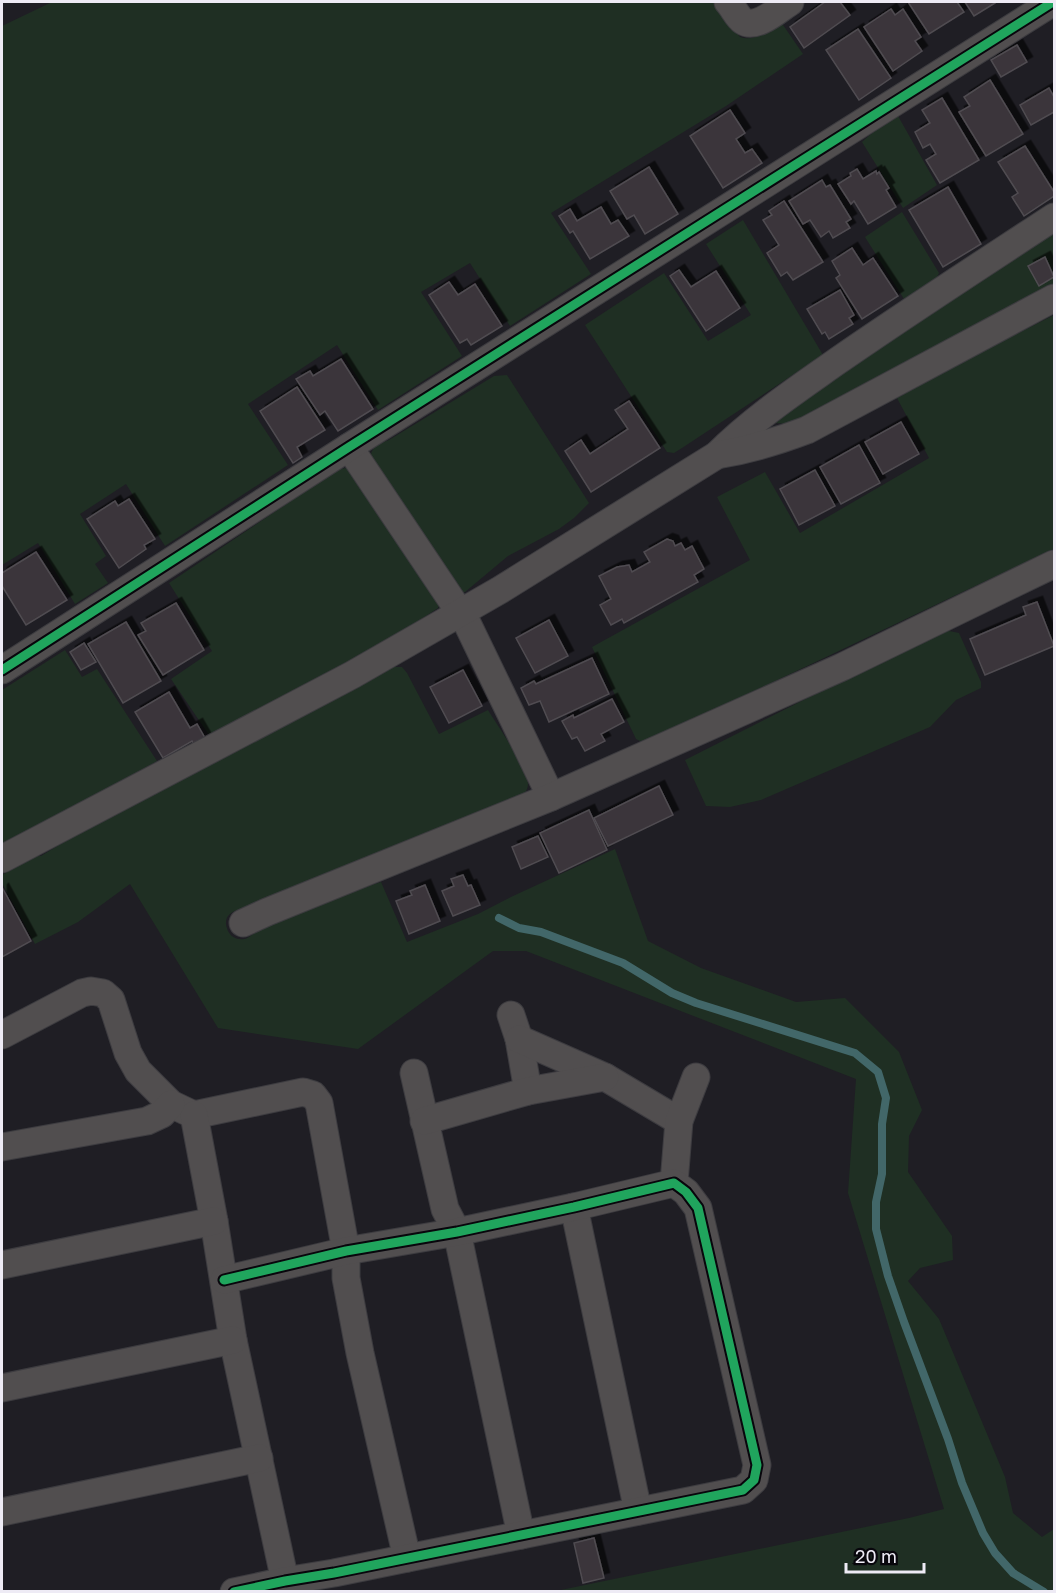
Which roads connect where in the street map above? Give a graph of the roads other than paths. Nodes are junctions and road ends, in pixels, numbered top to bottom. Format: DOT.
graph roads {
  1 [pos="728,2"];
  2 [pos="790,2"];
  3 [pos="1051,11"];
  4 [pos="1054,217"];
  5 [pos="1054,298"];
  6 [pos="349,447"];
  7 [pos="717,455"];
  8 [pos="1054,564"];
  9 [pos="460,613"];
  10 [pos="2,670"];
  11 [pos="552,797"];
  12 [pos="2,859"];
  13 [pos="243,923"];
  14 [pos="2,1035"];
  15 [pos="414,1073"];
  16 [pos="605,1077"];
  17 [pos="696,1077"];
  18 [pos="528,1091"];
  19 [pos="182,1109"];
  20 [pos="424,1121"];
  21 [pos="679,1121"];
  22 [pos="2,1147"];
  23 [pos="674,1184"];
  24 [pos="574,1207"];
  25 [pos="214,1221"];
  26 [pos="458,1232"];
  27 [pos="346,1251"];
  28 [pos="2,1265"];
  29 [pos="224,1280"];
  30 [pos="233,1340"];
  31 [pos="2,1388"];
  32 [pos="259,1458"];
  33 [pos="638,1510"];
  34 [pos="2,1512"];
  35 [pos="521,1535"];
  36 [pos="407,1558"];
  37 [pos="285,1581"];
  38 [pos="234,1592"];
  1 -- 2 [label="street"];
  3 -- 6 [label="street"];
  4 -- 7 [label="street"];
  5 -- 7 [label="street"];
  6 -- 9 [label="street"];
  6 -- 10 [label="street"];
  7 -- 9 [label="street"];
  8 -- 11 [label="street"];
  9 -- 11 [label="street"];
  9 -- 12 [label="street"];
  11 -- 13 [label="street"];
  14 -- 19 [label="street"];
  15 -- 20 [label="street"];
  16 -- 18 [label="street"];
  16 -- 18 [label="street"];
  16 -- 21 [label="street"];
  17 -- 21 [label="street"];
  18 -- 20 [label="street"];
  19 -- 22 [label="street"];
  19 -- 25 [label="street"];
  19 -- 27 [label="street"];
  20 -- 26 [label="street"];
  21 -- 23 [label="street"];
  23 -- 24 [label="street"];
  23 -- 33 [label="street"];
  24 -- 26 [label="street"];
  24 -- 33 [label="street"];
  25 -- 28 [label="street"];
  25 -- 29 [label="street"];
  26 -- 27 [label="street"];
  26 -- 35 [label="street"];
  27 -- 29 [label="street"];
  27 -- 36 [label="street"];
  29 -- 30 [label="street"];
  30 -- 31 [label="street"];
  30 -- 32 [label="street"];
  32 -- 34 [label="street"];
  32 -- 37 [label="street"];
  33 -- 35 [label="street"];
  35 -- 36 [label="street"];
  36 -- 37 [label="street"];
  37 -- 38 [label="street"];
}
